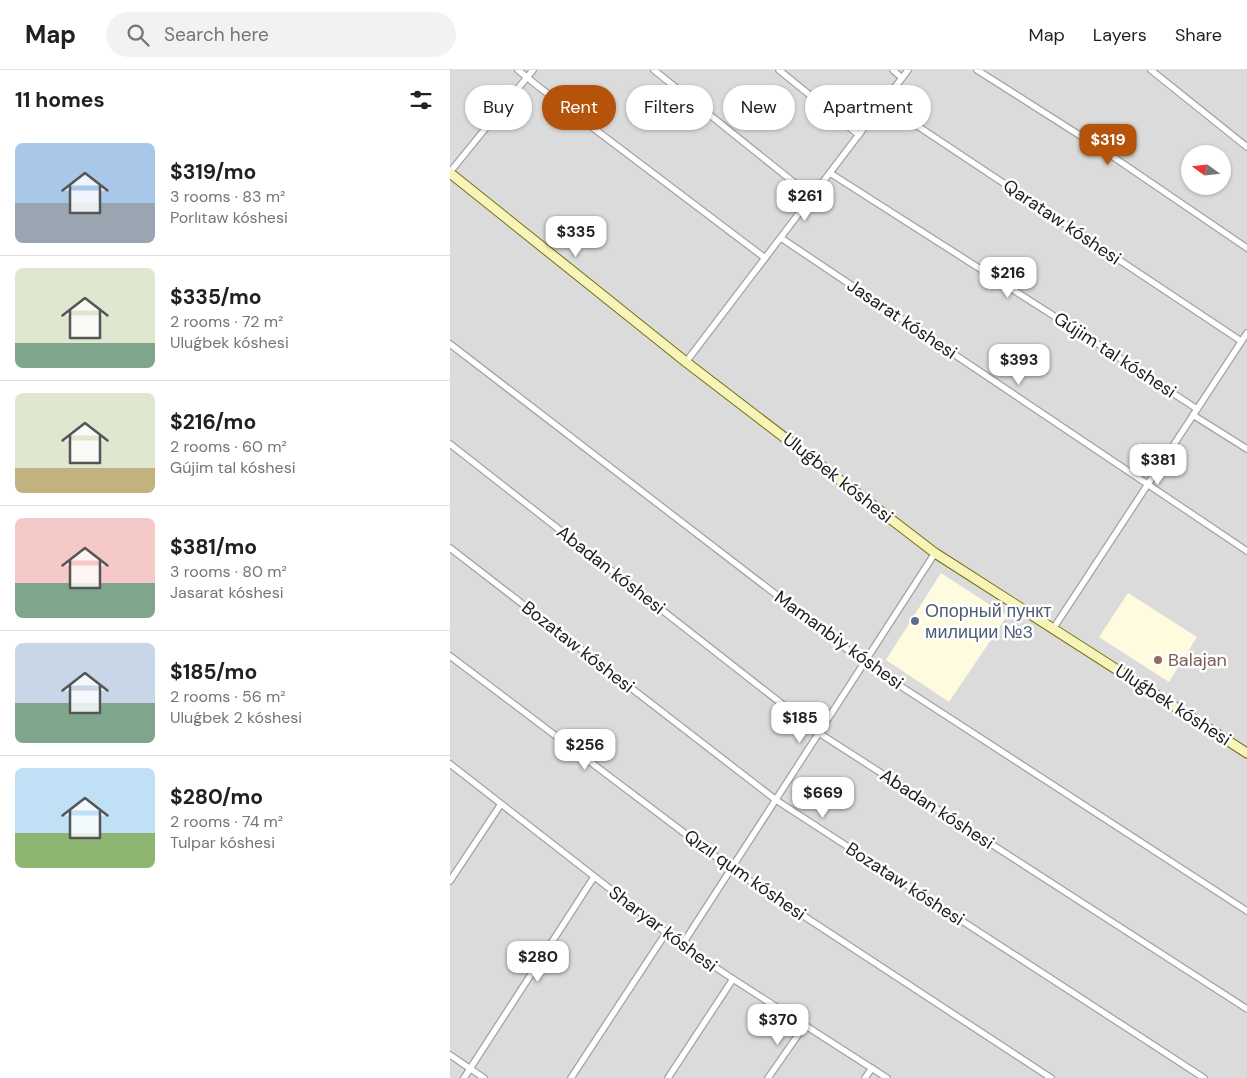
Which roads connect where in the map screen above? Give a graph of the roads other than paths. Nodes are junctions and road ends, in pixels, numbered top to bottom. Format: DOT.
graph roads {
  1 [pos="518,70"];
  2 [pos="533,70"];
  3 [pos="654,70"];
  4 [pos="779,70"];
  5 [pos="893,70"];
  6 [pos="908,70"];
  7 [pos="977,70"];
  8 [pos="1151,70"];
  9 [pos="527,78"];
  10 [pos="902,78"];
  11 [pos="897,85"];
  12 [pos="863,130"];
  13 [pos="924,130"];
  14 [pos="859,135"];
  15 [pos="1247,146"];
  16 [pos="450,172"];
  17 [pos="830,173"];
  18 [pos="812,196"];
  19 [pos="781,238"];
  20 [pos="1247,248"];
  21 [pos="765,258"];
  22 [pos="1247,333"];
  23 [pos="1242,341"];
  24 [pos="450,344"];
  25 [pos="686,362"];
  26 [pos="1197,409"];
  27 [pos="1193,415"];
  28 [pos="450,444"];
  29 [pos="1247,450"];
  30 [pos="1147,485"];
  31 [pos="450,548"];
  32 [pos="1247,552"];
  33 [pos="935,553"];
  34 [pos="1053,628"];
  35 [pos="450,656"];
  36 [pos="865,663"];
  37 [pos="819,733"];
  38 [pos="1247,753"];
  39 [pos="450,764"];
  40 [pos="776,800"];
  41 [pos="501,804"];
  42 [pos="732,869"];
  43 [pos="594,877"];
  44 [pos="450,881"];
  45 [pos="1247,910"];
  46 [pos="666,933"];
  47 [pos="682,945"];
  48 [pos="733,979"];
  49 [pos="1247,1009"];
  50 [pos="804,1025"];
  51 [pos="450,1055"];
  52 [pos="872,1068"];
  53 [pos="470,1069"];
  54 [pos="464,1078"];
  55 [pos="484,1078"];
  56 [pos="571,1078"];
  57 [pos="668,1078"];
  58 [pos="768,1078"];
  59 [pos="865,1078"];
  60 [pos="887,1078"];
  61 [pos="1051,1078"];
  62 [pos="1204,1078"];
  1 -- 9 [label="street"];
  2 -- 9 [label="street"];
  3 -- 18 [label="street"];
  4 -- 14 [label="street"];
  5 -- 10 [label="street"];
  6 -- 10 [label="street"];
  7 -- 20 [label="street"];
  8 -- 15 [label="street"];
  9 -- 16 [label="street"];
  9 -- 21 [label="street"];
  10 -- 11 [label="street"];
  12 -- 14 [label="street"];
  13 -- 23 [label="street, Qarataw kóshesi"];
  14 -- 17 [label="street"];
  16 -- 25 [label="street, Uluǵbek kóshesi"];
  17 -- 18 [label="street"];
  17 -- 26 [label="street, Gújim tal kóshesi"];
  18 -- 19 [label="street"];
  19 -- 21 [label="street"];
  19 -- 30 [label="street, Jasarat kóshesi"];
  21 -- 25 [label="street"];
  22 -- 23 [label="street"];
  23 -- 26 [label="street"];
  24 -- 36 [label="street, Mamanbiy kóshesi"];
  25 -- 33 [label="street, Uluǵbek kóshesi"];
  26 -- 27 [label="street"];
  27 -- 29 [label="street"];
  27 -- 30 [label="street"];
  28 -- 37 [label="street, Abadan kóshesi"];
  30 -- 32 [label="street, Jasarat kóshesi"];
  30 -- 34 [label="street"];
  31 -- 40 [label="street, Bozataw kóshesi"];
  33 -- 34 [label="street, Uluǵbek kóshesi"];
  33 -- 36 [label="street"];
  34 -- 38 [label="street, Uluǵbek kóshesi"];
  35 -- 42 [label="street, Qızıl qum kóshesi"];
  36 -- 37 [label="street"];
  36 -- 45 [label="street, Mamanbiy kóshesi"];
  37 -- 40 [label="street"];
  37 -- 49 [label="street, Abadan kóshesi"];
  39 -- 41 [label="street, Sharyar kóshesi"];
  40 -- 42 [label="street"];
  40 -- 62 [label="street, Bozataw kóshesi"];
  41 -- 43 [label="street, Sharyar kóshesi"];
  41 -- 44 [label="street"];
  42 -- 47 [label="street"];
  42 -- 61 [label="street, Qızıl qum kóshesi"];
  43 -- 46 [label="street, Sharyar kóshesi"];
  43 -- 53 [label="street"];
  46 -- 47 [label="street, Sharyar kóshesi"];
  46 -- 56 [label="street"];
  47 -- 48 [label="street, Sharyar kóshesi"];
  48 -- 50 [label="street, Sharyar kóshesi"];
  48 -- 57 [label="street"];
  50 -- 52 [label="street, Sharyar kóshesi"];
  50 -- 58 [label="street"];
  51 -- 53 [label="street"];
  52 -- 59 [label="street"];
  52 -- 60 [label="street, Sharyar kóshesi"];
  53 -- 54 [label="street"];
  53 -- 55 [label="street"];
}
